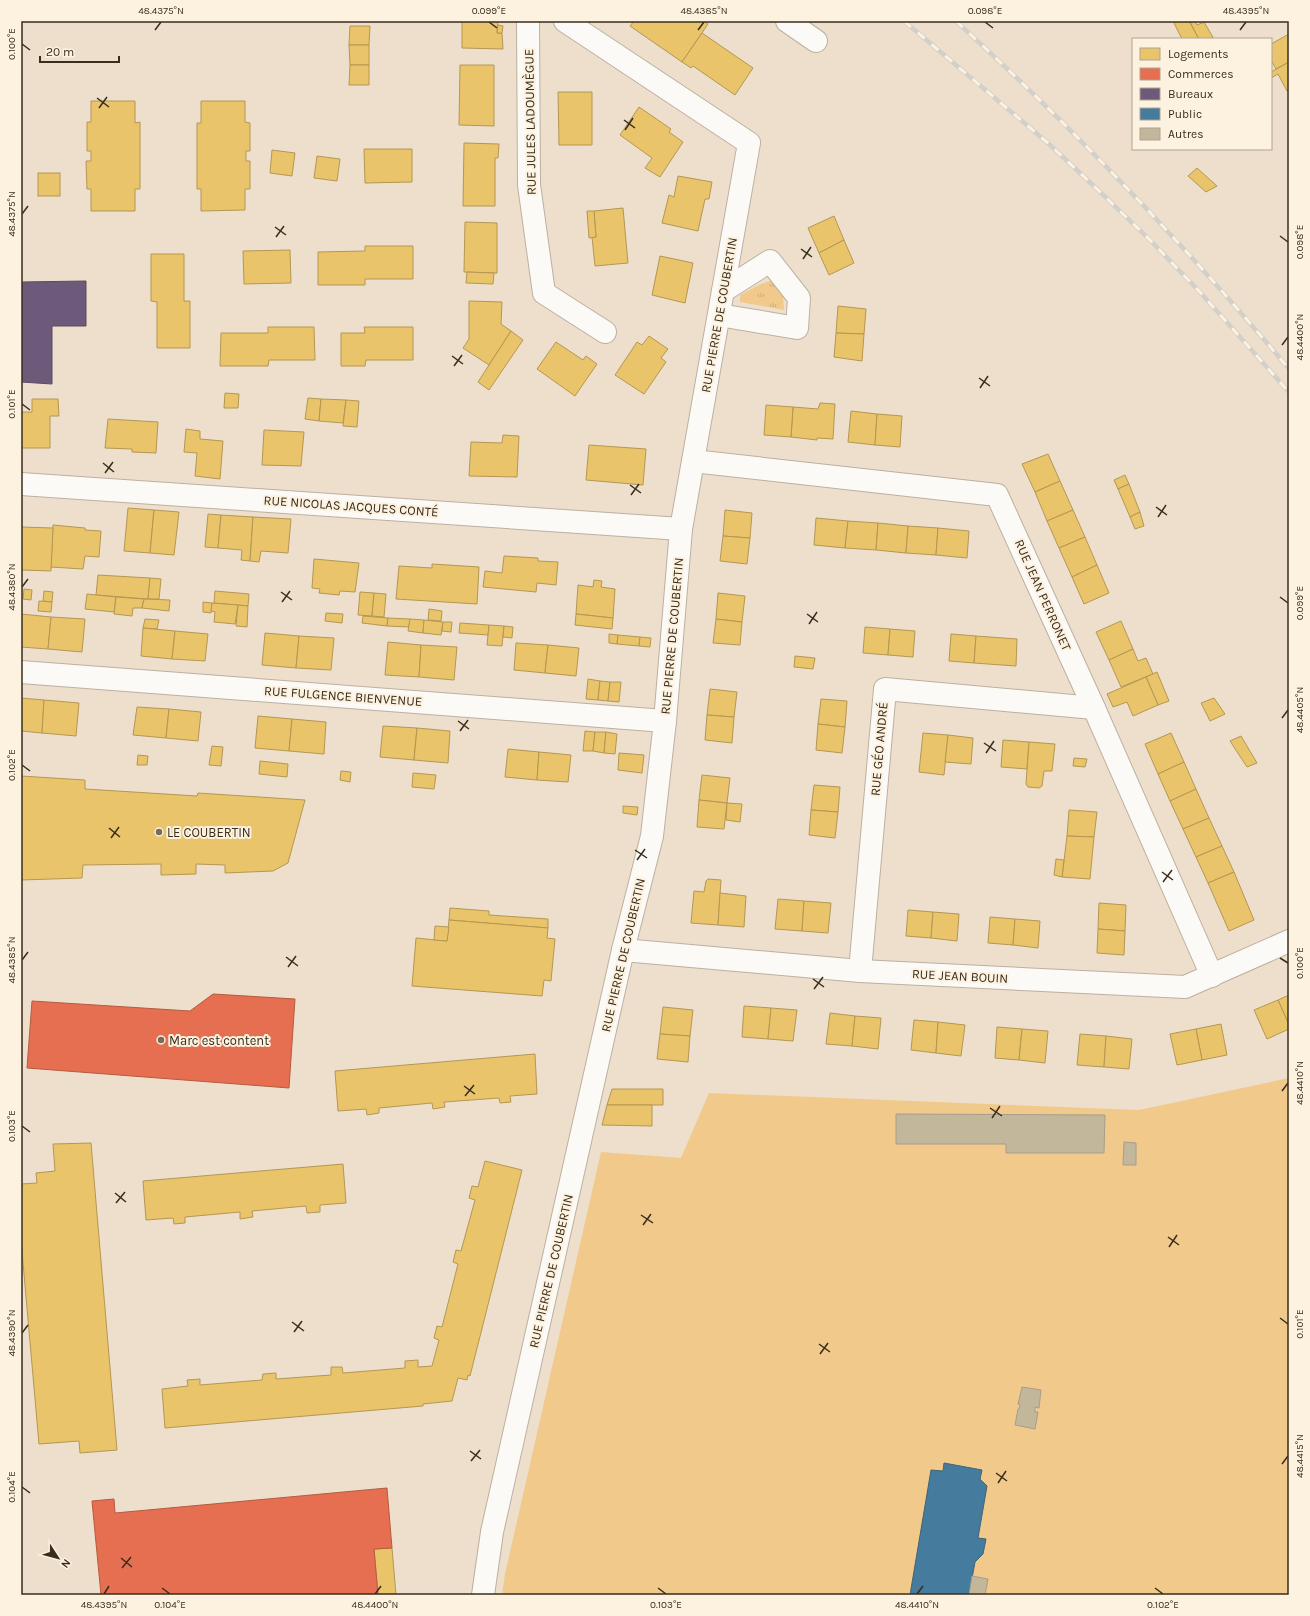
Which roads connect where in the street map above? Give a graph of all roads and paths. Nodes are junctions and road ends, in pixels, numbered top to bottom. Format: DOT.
graph roads {
  1 [pos="528,21"];
  2 [pos="565,21"];
  3 [pos="787,21"];
  4 [pos="816,41"];
  5 [pos="723,291"];
  6 [pos="719,315"];
  7 [pos="605,332"];
  8 [pos="693,461"];
  9 [pos="21,484"];
  10 [pos="681,529"];
  11 [pos="21,672"];
  12 [pos="1094,708"];
  13 [pos="665,721"];
  14 [pos="1289,941"];
  15 [pos="623,950"];
  16 [pos="860,971"];
  17 [pos="1212,976"];
  18 [pos="483,1595"];
  1 -- 7 [label="street, RUE JULES LADOUMÈGUE"];
  2 -- 5 [label="street, RUE PIERRE DE COUBERTIN"];
  3 -- 4 [label="street"];
  5 -- 6 [label="street, RUE PIERRE DE COUBERTIN"];
  5 -- 6 [label="street"];
  6 -- 8 [label="street, RUE PIERRE DE COUBERTIN"];
  8 -- 10 [label="street, RUE PIERRE DE COUBERTIN"];
  8 -- 12 [label="street, RUE JEAN PERRONET"];
  9 -- 10 [label="street, RUE NICOLAS JACQUES CONTÉ"];
  10 -- 13 [label="street, RUE PIERRE DE COUBERTIN"];
  11 -- 13 [label="street, RUE FULGENCE BIENVENUE"];
  12 -- 16 [label="street, RUE GÉO ANDRÉ"];
  12 -- 17 [label="street, RUE JEAN PERRONET"];
  13 -- 15 [label="street, RUE PIERRE DE COUBERTIN"];
  14 -- 17 [label="street, RUE JEAN BOUIN"];
  15 -- 16 [label="street, RUE JEAN BOUIN"];
  15 -- 18 [label="street, RUE PIERRE DE COUBERTIN"];
  16 -- 17 [label="street, RUE JEAN BOUIN"];
}
